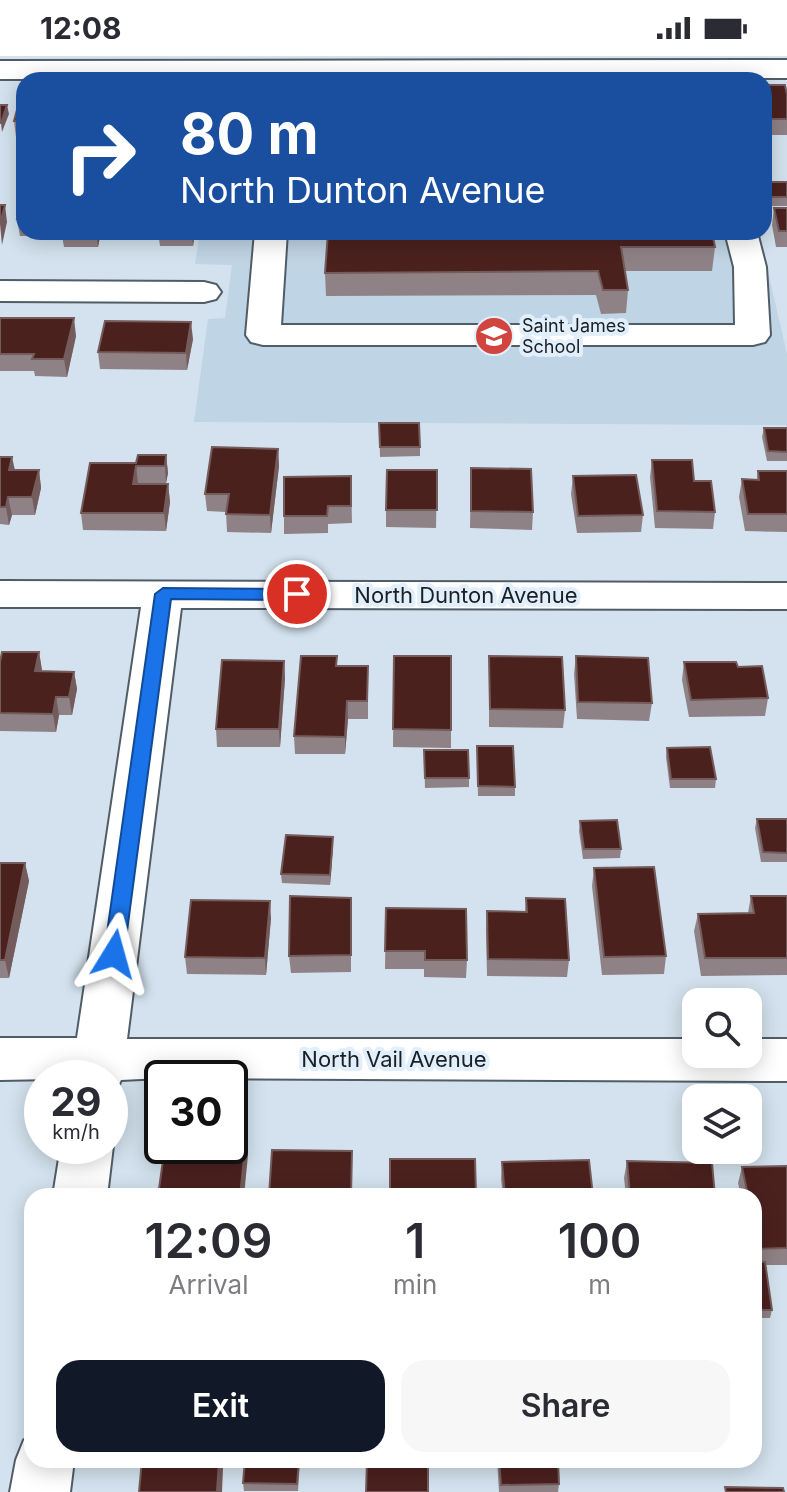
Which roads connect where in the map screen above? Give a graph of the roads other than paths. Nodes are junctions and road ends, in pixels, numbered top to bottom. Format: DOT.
graph roads {
  1 [pos="509,63"];
  2 [pos="787,69"];
  3 [pos="0,70"];
  4 [pos="113,72"];
  5 [pos="340,72"];
  6 [pos="655,72"];
  7 [pos="746,72"];
  8 [pos="270,240"];
  9 [pos="743,240"];
  10 [pos="0,291"];
  11 [pos="204,292"];
  12 [pos="0,594"];
  13 [pos="163,594"];
  14 [pos="787,596"];
  15 [pos="0,1059"];
  16 [pos="99,1060"];
  17 [pos="787,1060"];
  18 [pos="24,1061"];
  19 [pos="128,1068"];
  20 [pos="84,1164"];
  21 [pos="81,1188"];
  22 [pos="44,1468"];
  23 [pos="40,1492"];
  1 -- 5 [label="street"];
  1 -- 6 [label="street"];
  2 -- 7 [label="street"];
  3 -- 4 [label="street"];
  8 -- 9 [label="street"];
  10 -- 11 [label="street"];
  12 -- 13 [label="street, North Dunton Avenue"];
  13 -- 14 [label="street, North Dunton Avenue"];
  13 -- 16 [label="street"];
  15 -- 18 [label="street, North Vail Avenue"];
  17 -- 19 [label="street, North Vail Avenue"];
  20 -- 21 [label="street"];
  22 -- 23 [label="street"];
}
